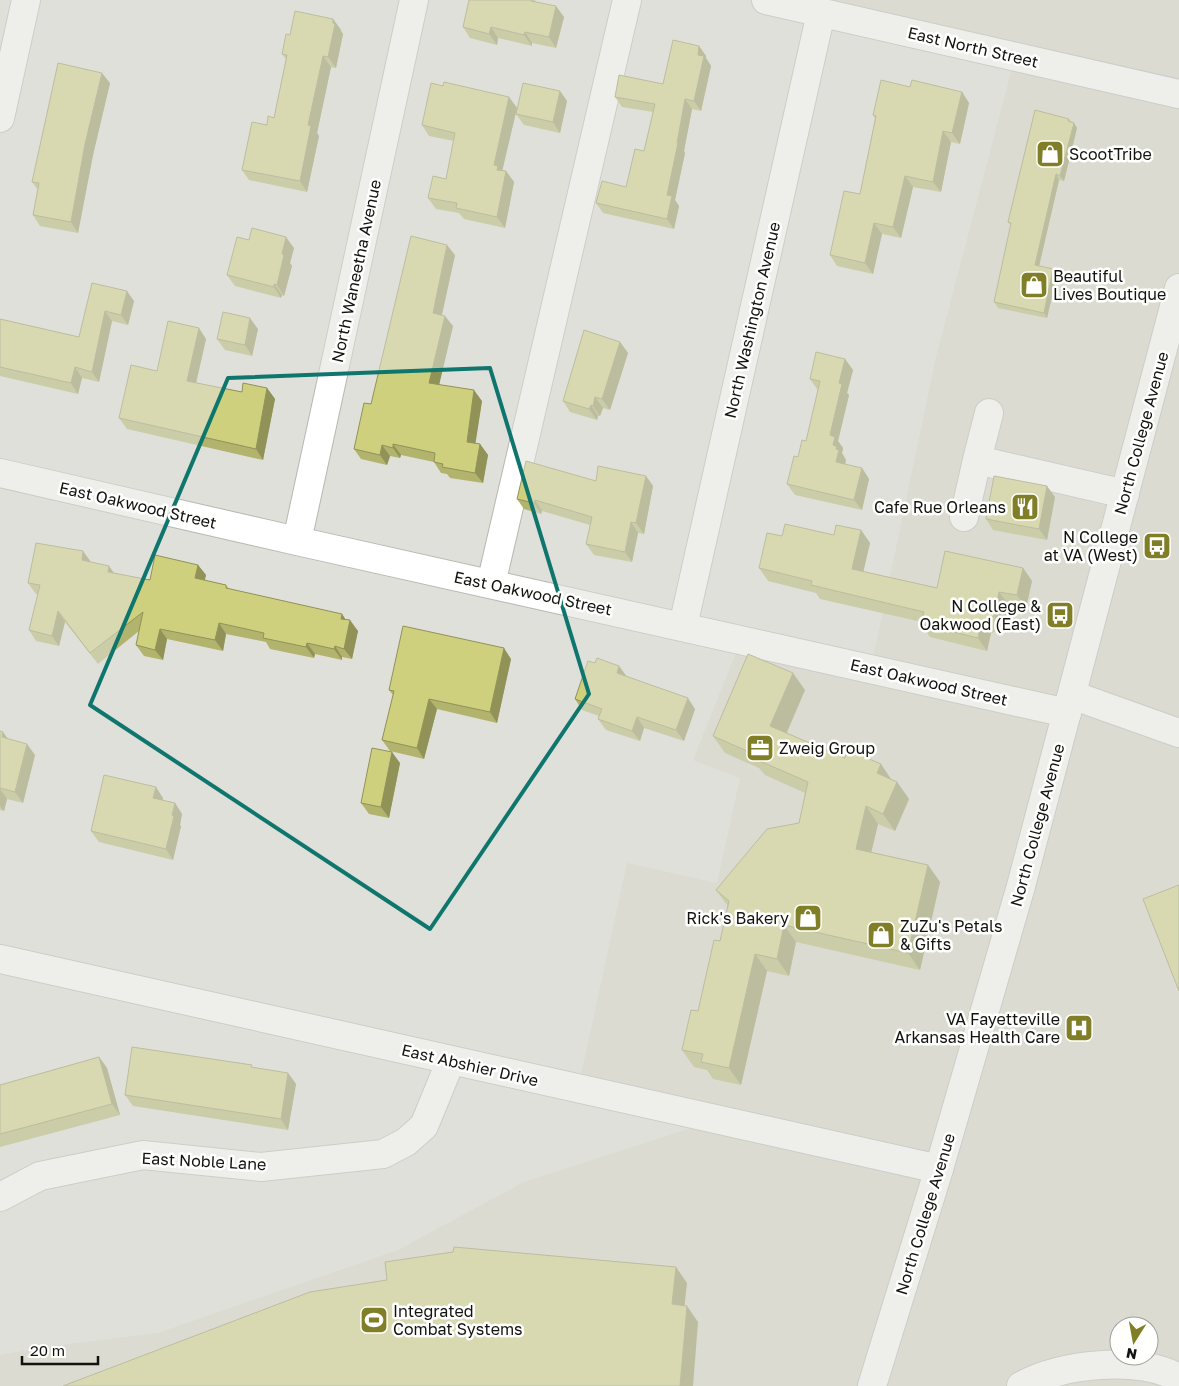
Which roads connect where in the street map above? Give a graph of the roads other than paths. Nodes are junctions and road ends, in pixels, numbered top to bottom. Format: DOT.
graph roads {
  1 [pos="26,0"];
  2 [pos="414,0"];
  3 [pos="627,0"];
  4 [pos="766,0"];
  5 [pos="821,13"];
  6 [pos="1179,94"];
  7 [pos="0,118"];
  8 [pos="1179,288"];
  9 [pos="989,413"];
  10 [pos="977,460"];
  11 [pos="0,473"];
  12 [pos="1124,494"];
  13 [pos="964,517"];
  14 [pos="297,541"];
  15 [pos="491,584"];
  16 [pos="683,626"];
  17 [pos="1069,704"];
  18 [pos="1179,733"];
  19 [pos="0,959"];
  20 [pos="451,1060"];
  21 [pos="939,1169"];
  22 [pos="0,1197"];
  23 [pos="1179,1378"];
  24 [pos="872,1386"];
  25 [pos="1021,1386"];
  1 -- 7 [label="street"];
  2 -- 14 [label="street, North Waneetha Avenue"];
  3 -- 15 [label="street"];
  4 -- 5 [label="street, East North Street"];
  5 -- 6 [label="street, East North Street"];
  5 -- 16 [label="street, North Washington Avenue"];
  8 -- 12 [label="street, North College Avenue"];
  9 -- 10 [label="street"];
  10 -- 12 [label="street"];
  10 -- 13 [label="street"];
  11 -- 14 [label="street, East Oakwood Street"];
  12 -- 17 [label="street, North College Avenue"];
  14 -- 15 [label="street, East Oakwood Street"];
  15 -- 16 [label="street, East Oakwood Street"];
  16 -- 17 [label="street, East Oakwood Street"];
  17 -- 18 [label="street, East Oakwood Street"];
  17 -- 21 [label="street, North College Avenue"];
  19 -- 20 [label="street, East Abshier Drive"];
  20 -- 21 [label="street, East Abshier Drive"];
  20 -- 22 [label="street, East Noble Lane"];
  21 -- 24 [label="street, North College Avenue"];
  23 -- 25 [label="street"];
}
